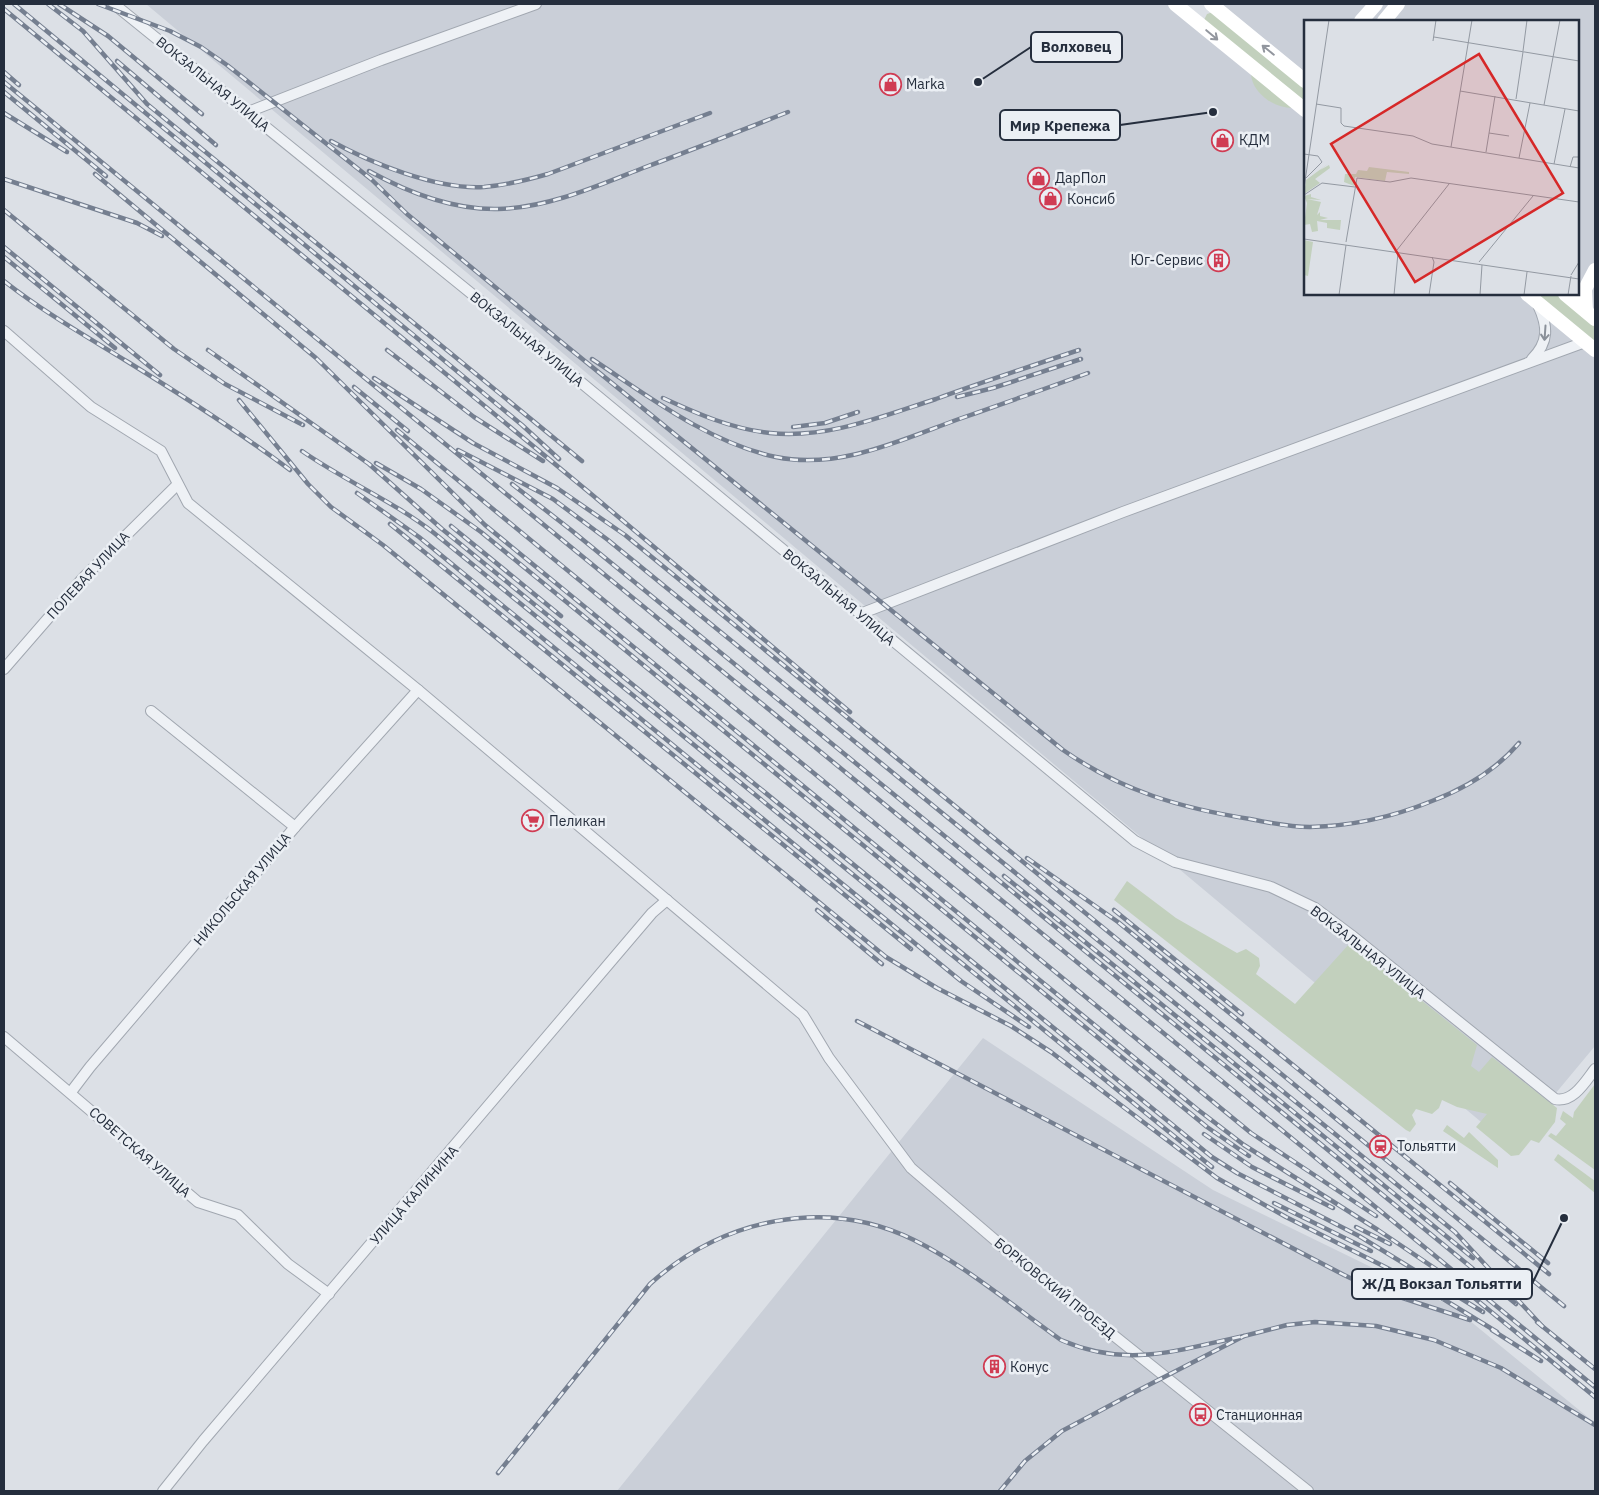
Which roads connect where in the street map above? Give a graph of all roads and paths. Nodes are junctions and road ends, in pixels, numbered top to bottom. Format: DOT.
graph roads {
  1 [pos="114,4"];
  2 [pos="536,4"];
  3 [pos="1175,4"];
  4 [pos="1209,4"];
  5 [pos="1376,4"];
  6 [pos="1398,4"];
  7 [pos="1194,20"];
  8 [pos="1362,20"];
  9 [pos="1385,20"];
  10 [pos="1299,71"];
  11 [pos="1304,109"];
  12 [pos="248,112"];
  13 [pos="1594,272"];
  14 [pos="1579,280"];
  15 [pos="1565,295"];
  16 [pos="1532,298"];
  17 [pos="1591,315"];
  18 [pos="4,330"];
  19 [pos="1590,346"];
  20 [pos="1530,361"];
  21 [pos="177,485"];
  22 [pos="860,614"];
  23 [pos="4,669"];
  24 [pos="418,690"];
  25 [pos="151,711"];
  26 [pos="295,827"];
  27 [pos="667,900"];
  28 [pos="4,1037"];
  29 [pos="1595,1069"];
  30 [pos="71,1092"];
  31 [pos="329,1294"];
  32 [pos="163,1491"];
  33 [pos="1308,1491"];
  1 -- 12 [label="street, ВОКЗАЛЬНАЯ УЛИЦА"];
  2 -- 12 [label="street"];
  3 -- 7 [label="main road"];
  4 -- 7 [label="main road"];
  10 -- 4 [label="main road, one-way"];
  5 -- 8 [label="main road"];
  6 -- 9 [label="main road"];
  7 -- 11 [label="main road, one-way"];
  12 -- 22 [label="street, ВОКЗАЛЬНАЯ УЛИЦА"];
  13 -- 14 [label="main road"];
  13 -- 17 [label="main road"];
  15 -- 17 [label="main road"];
  16 -- 19 [label="main road"];
  16 -- 20 [label="street, one-way"];
  18 -- 21 [label="street"];
  19 -- 20 [label="street"];
  20 -- 22 [label="street"];
  21 -- 23 [label="street, ПОЛЕВАЯ УЛИЦА"];
  21 -- 24 [label="street"];
  22 -- 29 [label="street, ВОКЗАЛЬНАЯ УЛИЦА"];
  24 -- 26 [label="street, НИКОЛЬСКАЯ УЛИЦА"];
  24 -- 27 [label="street"];
  25 -- 26 [label="street"];
  26 -- 30 [label="street, НИКОЛЬСКАЯ УЛИЦА"];
  27 -- 31 [label="street, УЛИЦА КАЛИНИНА"];
  27 -- 33 [label="street, БОРКОВСКИЙ ПРОЕЗД"];
  28 -- 30 [label="street, СОВЕТСКАЯ УЛИЦА"];
  30 -- 31 [label="street, СОВЕТСКАЯ УЛИЦА"];
  31 -- 32 [label="street, УЛИЦА КАЛИНИНА"];
}
